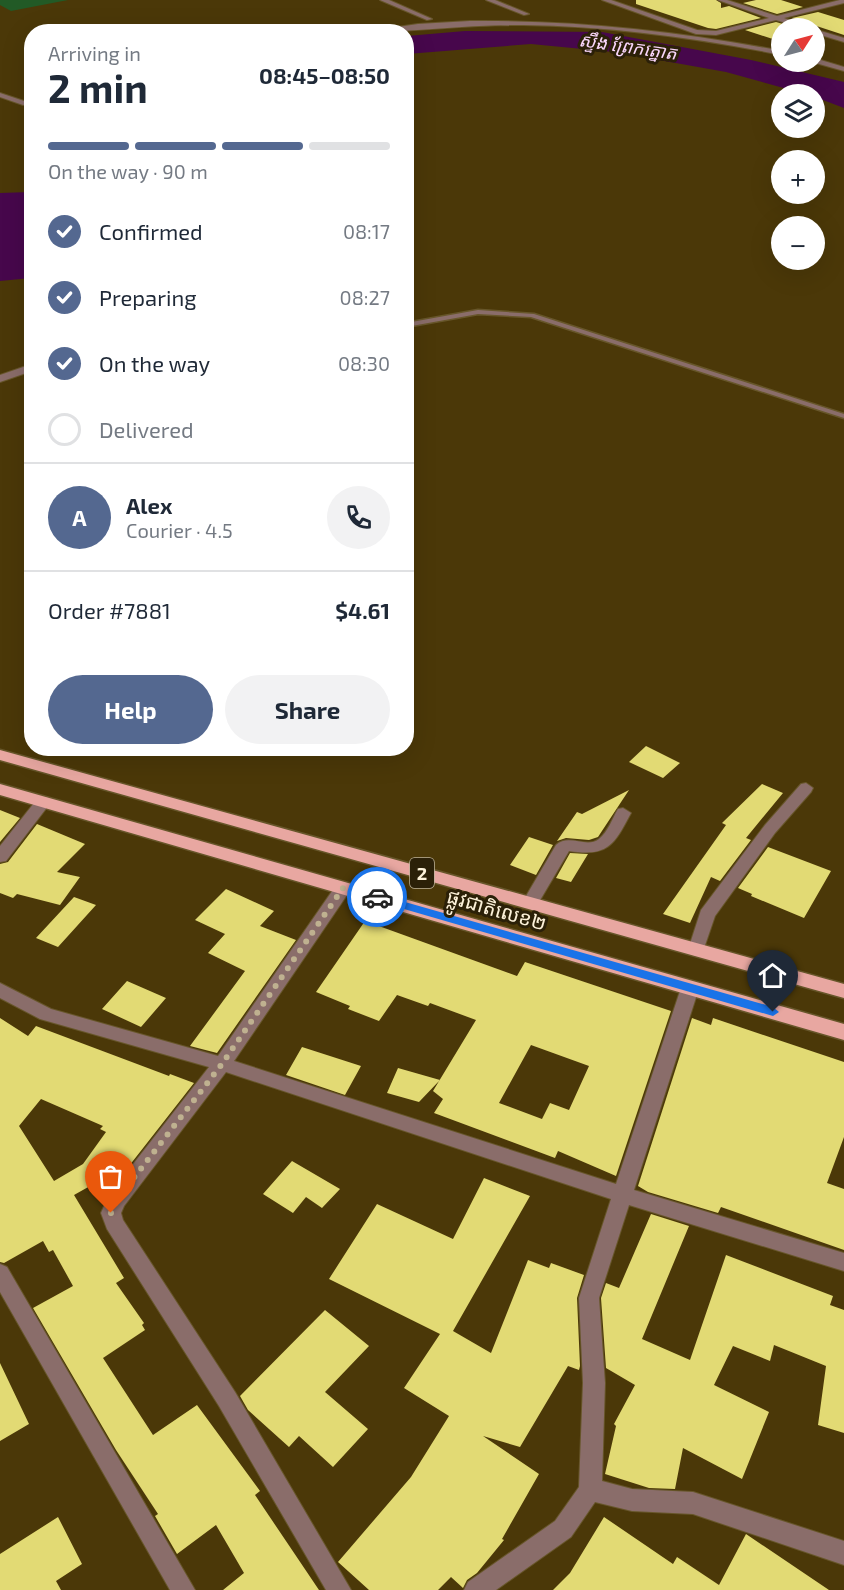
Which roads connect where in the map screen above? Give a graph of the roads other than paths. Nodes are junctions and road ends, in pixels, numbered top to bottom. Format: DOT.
graph roads {
  1 [pos="383,0"];
  2 [pos="489,0"];
  3 [pos="604,0"];
  4 [pos="720,0"];
  5 [pos="844,1"];
  6 [pos="526,14"];
  7 [pos="776,18"];
  8 [pos="429,19"];
  9 [pos="771,19"];
  10 [pos="414,27"];
  11 [pos="825,34"];
  12 [pos="844,40"];
  13 [pos="771,51"];
  14 [pos="825,63"];
  15 [pos="844,69"];
  16 [pos="0,95"];
  17 [pos="24,103"];
  18 [pos="414,324"];
  19 [pos="24,370"];
  20 [pos="0,379"];
  21 [pos="844,416"];
  22 [pos="0,755"];
  23 [pos="0,789"];
  24 [pos="806,789"];
  25 [pos="43,802"];
  26 [pos="623,813"];
  27 [pos="0,857"];
  28 [pos="343,888"];
  29 [pos="530,903"];
  30 [pos="696,950"];
  31 [pos="690,988"];
  32 [pos="0,990"];
  33 [pos="844,991"];
  34 [pos="844,1032"];
  35 [pos="222,1064"];
  36 [pos="624,1195"];
  37 [pos="844,1262"];
  38 [pos="0,1273"];
  39 [pos="590,1490"];
  40 [pos="844,1553"];
  41 [pos="183,1590"];
  42 [pos="339,1590"];
  43 [pos="476,1590"];
  1 -- 8 [label="street"];
  2 -- 6 [label="street"];
  3 -- 9 [label="street"];
  4 -- 7 [label="street"];
  5 -- 7 [label="street"];
  10 -- 13 [label="street"];
  11 -- 12 [label="street"];
  14 -- 15 [label="street"];
  16 -- 17 [label="street"];
  18 -- 21 [label="lane"];
  19 -- 20 [label="street"];
  22 -- 29 [label="highway, ផ្លូវជាតិលេខ២ / 2"];
  23 -- 25 [label="highway, ផ្លូវជាតិលេខ២ / 2"];
  24 -- 30 [label="street"];
  25 -- 27 [label="street"];
  25 -- 28 [label="highway, ផ្លូវជាតិលេខ២ / 2"];
  26 -- 29 [label="street"];
  28 -- 31 [label="highway, ផ្លូវជាតិលេខ២ / 2"];
  28 -- 35 [label="street"];
  29 -- 30 [label="highway, ផ្លូវជាតិលេខ២ / 2"];
  30 -- 33 [label="highway, ផ្លូវជាតិលេខ២ / 2"];
  31 -- 34 [label="highway, ផ្លូវជាតិលេខ២ / 2"];
  31 -- 36 [label="street"];
  32 -- 35 [label="street"];
  35 -- 36 [label="street"];
  35 -- 42 [label="street"];
  36 -- 37 [label="street"];
  36 -- 39 [label="street"];
  38 -- 41 [label="street"];
  39 -- 40 [label="street"];
  39 -- 43 [label="street"];
}
